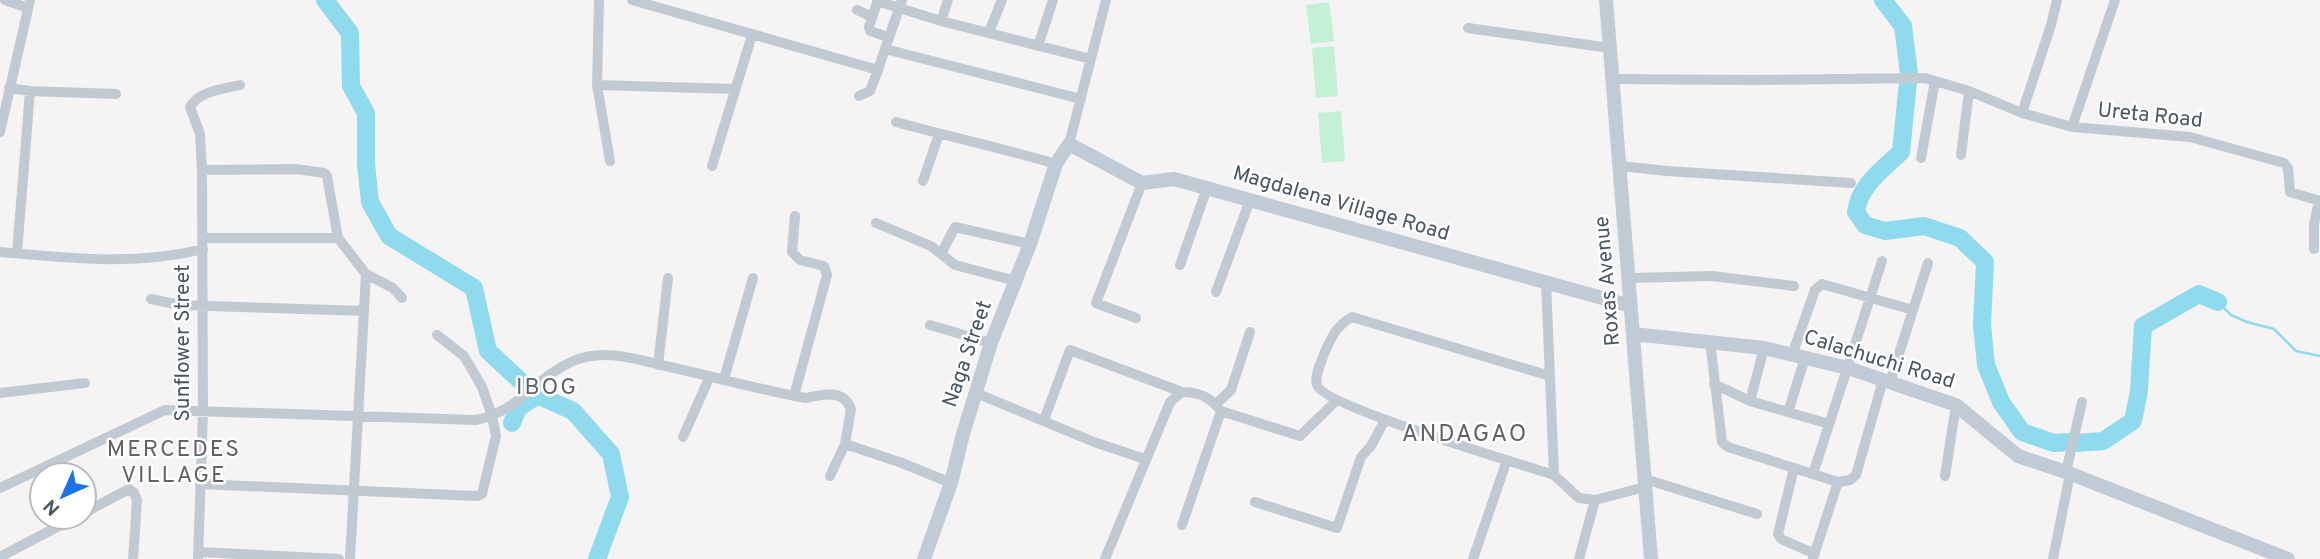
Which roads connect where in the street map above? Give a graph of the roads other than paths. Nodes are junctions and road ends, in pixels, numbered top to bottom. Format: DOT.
graph roads {
  1 [pos="5,0"];
  2 [pos="599,0"];
  3 [pos="632,0"];
  4 [pos="877,0"];
  5 [pos="948,0"];
  6 [pos="1002,0"];
  7 [pos="1053,0"];
  8 [pos="1106,0"];
  9 [pos="1606,0"];
  10 [pos="2057,0"];
  11 [pos="2115,0"];
  12 [pos="29,4"];
  13 [pos="901,5"];
  14 [pos="857,10"];
  15 [pos="872,17"];
  16 [pos="941,21"];
  17 [pos="1468,28"];
  18 [pos="989,32"];
  19 [pos="752,35"];
  20 [pos="888,37"];
  21 [pos="1038,46"];
  22 [pos="1610,48"];
  23 [pos="885,49"];
  24 [pos="1091,59"];
  25 [pos="878,70"];
  26 [pos="1613,79"];
  27 [pos="1935,81"];
  28 [pos="240,85"];
  29 [pos="597,85"];
  30 [pos="9,88"];
  31 [pos="735,89"];
  32 [pos="1969,91"];
  33 [pos="30,92"];
  34 [pos="116,94"];
  35 [pos="859,96"];
  36 [pos="1081,99"];
  37 [pos="2022,113"];
  38 [pos="897,122"];
  39 [pos="2072,127"];
  40 [pos="0,132"];
  41 [pos="939,134"];
  42 [pos="1069,144"];
  43 [pos="1961,155"];
  44 [pos="1921,158"];
  45 [pos="610,161"];
  46 [pos="1056,164"];
  47 [pos="712,166"];
  48 [pos="1620,166"];
  49 [pos="202,170"];
  50 [pos="923,181"];
  51 [pos="1142,183"];
  52 [pos="1851,183"];
  53 [pos="1207,188"];
  54 [pos="1250,200"];
  55 [pos="2319,201"];
  56 [pos="795,216"];
  57 [pos="876,223"];
  58 [pos="338,237"];
  59 [pos="203,244"];
  60 [pos="1030,244"];
  61 [pos="2314,249"];
  62 [pos="0,252"];
  63 [pos="17,253"];
  64 [pos="941,254"];
  65 [pos="1882,261"];
  66 [pos="1928,263"];
  67 [pos="1180,265"];
  68 [pos="366,274"];
  69 [pos="668,278"];
  70 [pos="753,278"];
  71 [pos="1629,278"];
  72 [pos="1016,281"];
  73 [pos="1546,282"];
  74 [pos="1794,286"];
  75 [pos="1216,292"];
  76 [pos="402,298"];
  77 [pos="1871,298"];
  78 [pos="151,299"];
  79 [pos="203,304"];
  80 [pos="1631,306"];
  81 [pos="1913,310"];
  82 [pos="364,311"];
  83 [pos="1136,318"];
  84 [pos="930,325"];
  85 [pos="1250,332"];
  86 [pos="1633,334"];
  87 [pos="437,335"];
  88 [pos="1710,341"];
  89 [pos="991,343"];
  90 [pos="1764,348"];
  91 [pos="1798,356"];
  92 [pos="658,365"];
  93 [pos="1848,368"];
  94 [pos="710,376"];
  95 [pos="1550,376"];
  96 [pos="724,379"];
  97 [pos="1887,381"];
  98 [pos="85,383"];
  99 [pos="1714,384"];
  100 [pos="1182,392"];
  101 [pos="0,393"];
  102 [pos="976,393"];
  103 [pos="794,396"];
  104 [pos="1337,400"];
  105 [pos="1750,401"];
  106 [pos="2082,402"];
  107 [pos="1956,405"];
  108 [pos="1219,407"];
  109 [pos="203,412"];
  110 [pos="1788,412"];
  111 [pos="358,416"];
  112 [pos="492,416"];
  113 [pos="1044,420"];
  114 [pos="1385,420"];
  115 [pos="1829,424"];
  116 [pos="682,437"];
  117 [pos="845,444"];
  118 [pos="1145,459"];
  119 [pos="1507,460"];
  120 [pos="1794,468"];
  121 [pos="2068,473"];
  122 [pos="1813,474"];
  123 [pos="1554,475"];
  124 [pos="830,476"];
  125 [pos="1945,476"];
  126 [pos="1838,482"];
  127 [pos="951,483"];
  128 [pos="1645,483"];
  129 [pos="200,484"];
  130 [pos="0,488"];
  131 [pos="354,493"];
  132 [pos="1594,500"];
  133 [pos="1255,502"];
  134 [pos="98,506"];
  135 [pos="1756,514"];
  136 [pos="1182,525"];
  137 [pos="49,531"];
  138 [pos="198,556"];
  139 [pos="0,557"];
  140 [pos="1814,557"];
  141 [pos="133,559"];
  142 [pos="339,559"];
  143 [pos="350,559"];
  144 [pos="924,559"];
  145 [pos="1105,559"];
  146 [pos="1474,559"];
  147 [pos="1579,559"];
  148 [pos="1651,559"];
  149 [pos="2053,559"];
  150 [pos="2288,559"];
  1 -- 12 [label="street"];
  2 -- 29 [label="street"];
  3 -- 19 [label="street"];
  4 -- 13 [label="street"];
  4 -- 15 [label="street"];
  5 -- 16 [label="street"];
  6 -- 18 [label="street"];
  7 -- 21 [label="street"];
  8 -- 24 [label="street"];
  9 -- 22 [label="street, Roxas Avenue"];
  10 -- 37 [label="street"];
  11 -- 39 [label="street"];
  12 -- 30 [label="street"];
  13 -- 16 [label="street"];
  13 -- 20 [label="street"];
  14 -- 15 [label="street"];
  15 -- 20 [label="street"];
  16 -- 18 [label="street"];
  17 -- 22 [label="street"];
  18 -- 21 [label="street"];
  19 -- 25 [label="street"];
  19 -- 31 [label="street"];
  20 -- 23 [label="street"];
  21 -- 24 [label="street"];
  22 -- 26 [label="street, Roxas Avenue"];
  23 -- 25 [label="street"];
  23 -- 36 [label="street"];
  24 -- 36 [label="street"];
  25 -- 35 [label="street"];
  26 -- 27 [label="street"];
  26 -- 48 [label="street, Roxas Avenue"];
  27 -- 32 [label="street"];
  27 -- 44 [label="street"];
  28 -- 49 [label="street, Sunflower Street"];
  29 -- 31 [label="street"];
  29 -- 45 [label="street"];
  30 -- 33 [label="street"];
  30 -- 40 [label="street"];
  31 -- 47 [label="street"];
  32 -- 37 [label="street"];
  32 -- 43 [label="street"];
  33 -- 34 [label="street"];
  33 -- 63 [label="street"];
  36 -- 42 [label="street"];
  37 -- 39 [label="street"];
  38 -- 41 [label="street"];
  39 -- 55 [label="street, Ureta Road"];
  41 -- 46 [label="street"];
  41 -- 50 [label="street"];
  42 -- 46 [label="street"];
  42 -- 51 [label="street"];
  46 -- 60 [label="street, Naga Street"];
  48 -- 52 [label="street"];
  48 -- 71 [label="street, Roxas Avenue"];
  49 -- 58 [label="street"];
  49 -- 59 [label="street, Sunflower Street"];
  51 -- 53 [label="street, Magdalena Village Road"];
  51 -- 83 [label="street"];
  53 -- 54 [label="street, Magdalena Village Road"];
  53 -- 67 [label="street"];
  54 -- 73 [label="street, Magdalena Village Road"];
  54 -- 75 [label="street"];
  55 -- 61 [label="street"];
  56 -- 103 [label="street"];
  57 -- 64 [label="street"];
  58 -- 59 [label="street"];
  58 -- 68 [label="street"];
  59 -- 63 [label="street"];
  59 -- 79 [label="street, Sunflower Street"];
  60 -- 64 [label="street"];
  60 -- 72 [label="street, Naga Street"];
  62 -- 63 [label="street"];
  64 -- 72 [label="street"];
  65 -- 77 [label="street"];
  66 -- 81 [label="street"];
  68 -- 76 [label="street"];
  68 -- 82 [label="street"];
  69 -- 92 [label="street"];
  70 -- 96 [label="street"];
  71 -- 74 [label="street"];
  71 -- 80 [label="street, Roxas Avenue"];
  72 -- 89 [label="street, Naga Street"];
  73 -- 80 [label="street, Magdalena Village Road"];
  73 -- 95 [label="street"];
  77 -- 81 [label="street"];
  77 -- 91 [label="street"];
  77 -- 93 [label="street"];
  78 -- 79 [label="street"];
  79 -- 82 [label="street"];
  79 -- 109 [label="street, Sunflower Street"];
  80 -- 86 [label="street, Roxas Avenue"];
  81 -- 97 [label="street"];
  82 -- 111 [label="street"];
  84 -- 89 [label="street"];
  85 -- 108 [label="street"];
  86 -- 88 [label="street, Calachuchi Road"];
  86 -- 128 [label="street, Roxas Avenue"];
  87 -- 112 [label="street"];
  88 -- 90 [label="street, Calachuchi Road"];
  88 -- 99 [label="street"];
  89 -- 102 [label="street, Naga Street"];
  90 -- 91 [label="street, Calachuchi Road"];
  90 -- 105 [label="street"];
  91 -- 93 [label="street, Calachuchi Road"];
  91 -- 110 [label="street"];
  92 -- 94 [label="street"];
  92 -- 112 [label="street"];
  93 -- 97 [label="street, Calachuchi Road"];
  93 -- 115 [label="street"];
  94 -- 96 [label="street"];
  94 -- 116 [label="street"];
  95 -- 104 [label="street"];
  95 -- 123 [label="street"];
  96 -- 103 [label="street"];
  97 -- 107 [label="street, Calachuchi Road"];
  97 -- 126 [label="street"];
  98 -- 101 [label="street"];
  99 -- 105 [label="street"];
  99 -- 120 [label="street"];
  100 -- 108 [label="street"];
  100 -- 113 [label="street"];
  100 -- 118 [label="street"];
  102 -- 113 [label="street"];
  102 -- 127 [label="street, Naga Street"];
  103 -- 117 [label="street"];
  104 -- 108 [label="street"];
  104 -- 114 [label="street"];
  105 -- 110 [label="street"];
  106 -- 121 [label="street"];
  107 -- 121 [label="street, Calachuchi Road"];
  107 -- 125 [label="street"];
  108 -- 136 [label="street"];
  109 -- 111 [label="street"];
  109 -- 129 [label="street, Sunflower Street"];
  109 -- 130 [label="street"];
  110 -- 115 [label="street"];
  111 -- 112 [label="street"];
  111 -- 131 [label="street"];
  112 -- 131 [label="street"];
  113 -- 118 [label="street"];
  114 -- 119 [label="street"];
  114 -- 133 [label="street"];
  115 -- 122 [label="street"];
  117 -- 124 [label="street"];
  117 -- 127 [label="street"];
  118 -- 145 [label="street"];
  119 -- 123 [label="street"];
  119 -- 146 [label="street"];
  120 -- 122 [label="street"];
  120 -- 140 [label="street"];
  121 -- 149 [label="street"];
  121 -- 150 [label="street, Calachuchi Road"];
  122 -- 126 [label="street"];
  123 -- 132 [label="street"];
  126 -- 140 [label="street"];
  127 -- 144 [label="street, Naga Street"];
  128 -- 132 [label="street"];
  128 -- 135 [label="street"];
  128 -- 148 [label="street, Roxas Avenue"];
  129 -- 131 [label="street"];
  129 -- 138 [label="street, Sunflower Street"];
  131 -- 143 [label="street"];
  132 -- 147 [label="street"];
  134 -- 141 [label="street"];
  137 -- 139 [label="street"];
  138 -- 142 [label="street"];
}
